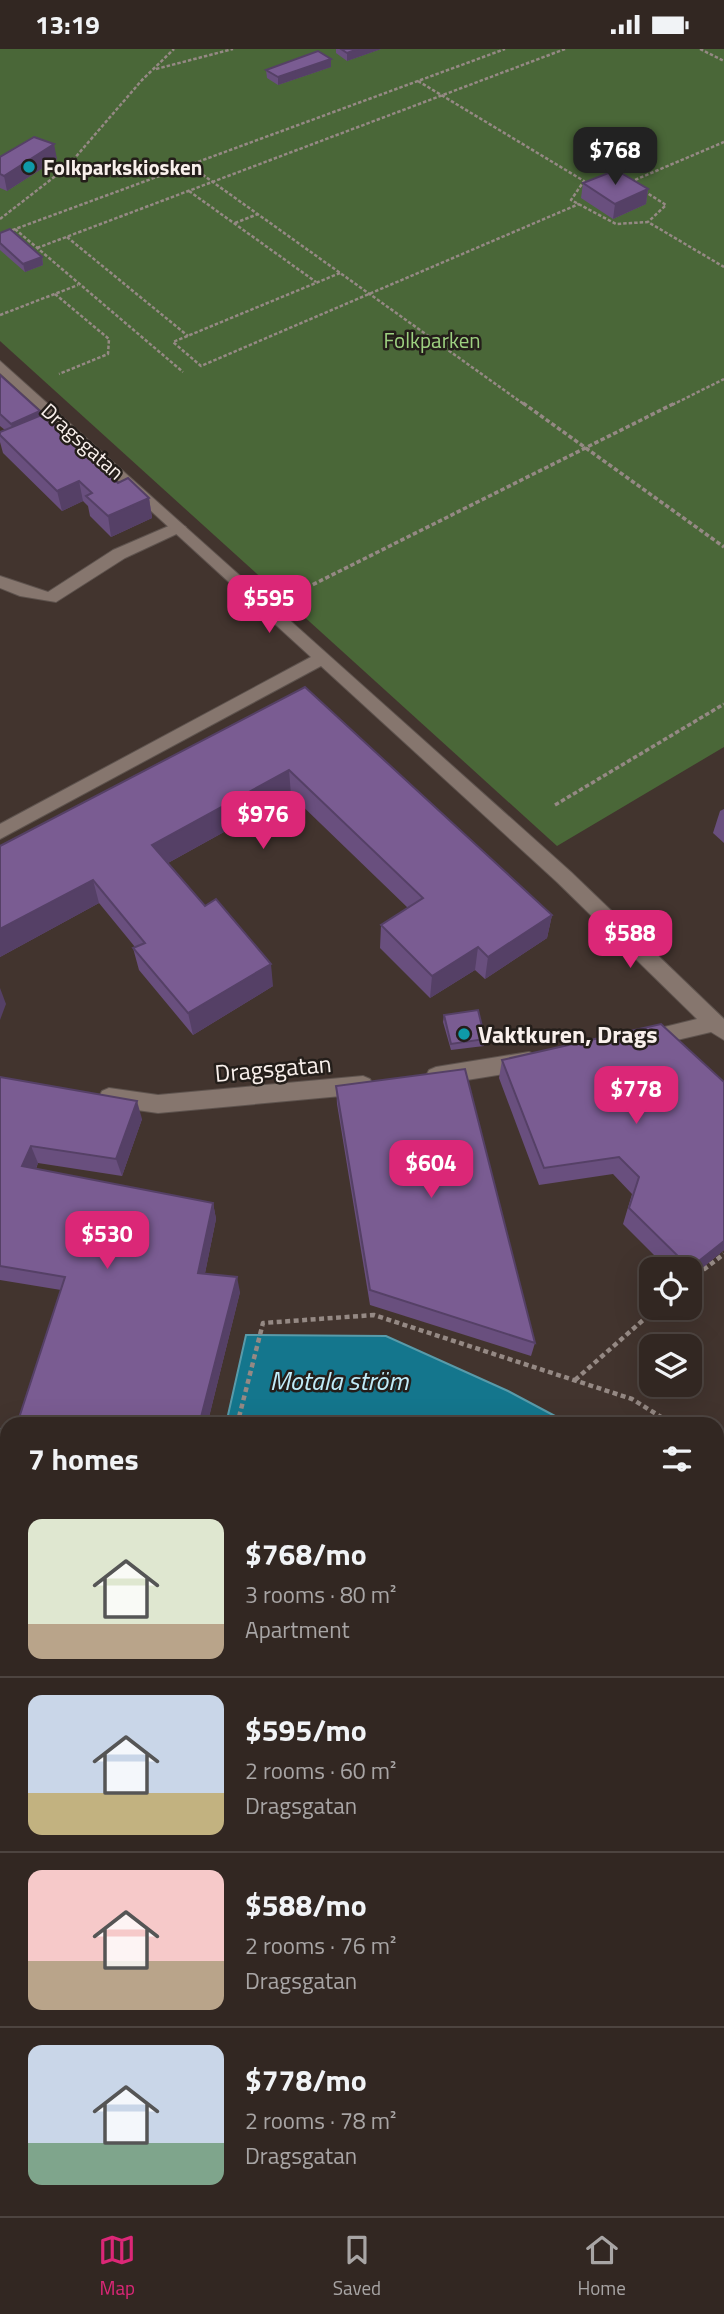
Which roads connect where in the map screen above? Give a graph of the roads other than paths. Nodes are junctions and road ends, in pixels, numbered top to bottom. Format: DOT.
graph roads {
  1 [pos="0,365"];
  2 [pos="178,527"];
  3 [pos="0,581"];
  4 [pos="322,658"];
  5 [pos="0,832"];
  6 [pos="719,1028"];
  7 [pos="627,1043"];
  8 [pos="544,1058"];
  9 [pos="411,1079"];
  10 [pos="385,1082"];
  11 [pos="92,1094"];
  1 -- 2 [label="street, Dragsgatan"];
  2 -- 3 [label="street"];
  2 -- 4 [label="street, Dragsgatan"];
  4 -- 5 [label="street"];
  4 -- 6 [label="street, Dragsgatan"];
  6 -- 7 [label="street, Dragsgatan"];
  8 -- 9 [label="street"];
  10 -- 11 [label="street, Dragsgatan"];
}
